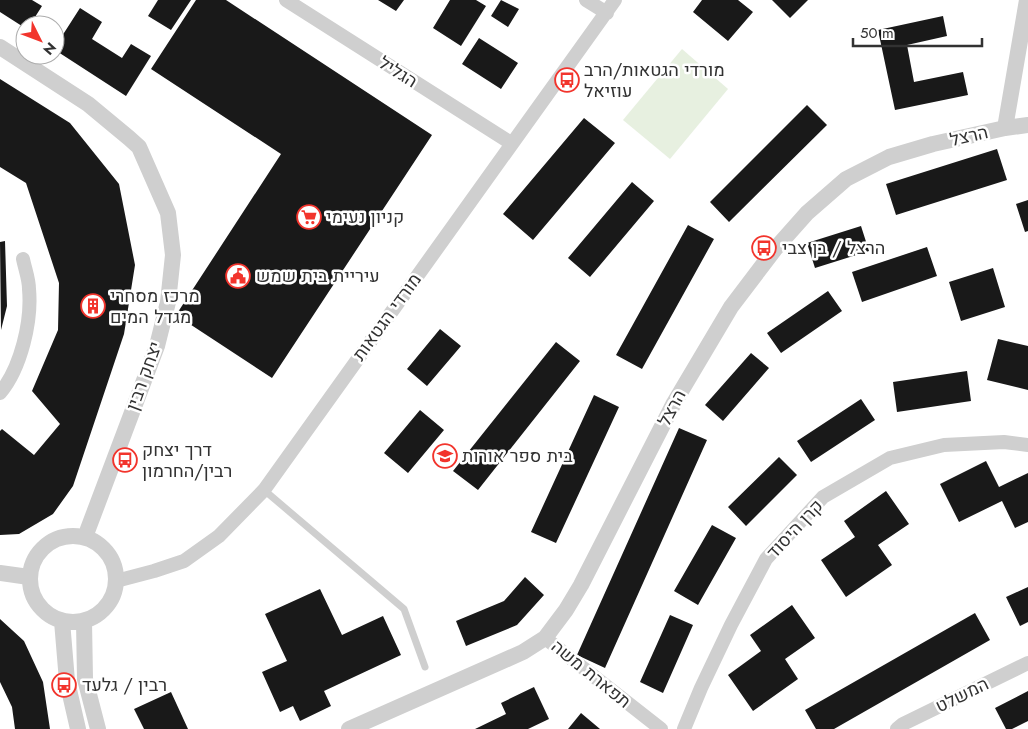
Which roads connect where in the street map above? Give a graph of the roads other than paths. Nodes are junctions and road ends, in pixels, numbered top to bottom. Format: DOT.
graph roads {
  1 [pos="286,0"];
  2 [pos="586,0"];
  3 [pos="615,0"];
  4 [pos="1027,0"];
  5 [pos="607,13"];
  6 [pos="0,47"];
  7 [pos="1028,125"];
  8 [pos="1005,128"];
  9 [pos="511,143"];
  10 [pos="23,259"];
  11 [pos="0,393"];
  12 [pos="1028,445"];
  13 [pos="264,490"];
  14 [pos="85,537"];
  15 [pos="0,573"];
  16 [pos="29,577"];
  17 [pos="116,581"];
  18 [pos="62,621"];
  19 [pos="84,621"];
  20 [pos="545,638"];
  21 [pos="1028,663"];
  22 [pos="425,667"];
  23 [pos="78,729"];
  24 [pos="98,729"];
  25 [pos="348,729"];
  26 [pos="661,729"];
  27 [pos="684,729"];
  28 [pos="897,729"];
  1 -- 9 [label="street, הגליל"];
  2 -- 5 [label="street"];
  3 -- 5 [label="street, מורדי הגטאות"];
  4 -- 8 [label="street"];
  5 -- 9 [label="street, מורדי הגטאות"];
  6 -- 14 [label="street, יצחק רבין"];
  7 -- 8 [label="street, הרצל"];
  8 -- 20 [label="street, הרצל"];
  9 -- 13 [label="street, מורדי הגטאות"];
  10 -- 11 [label="street"];
  12 -- 27 [label="street, קרן היסוד"];
  13 -- 17 [label="street, מורדי הגטאות"];
  13 -- 22 [label="lane"];
  14 -- 16 [label="street"];
  14 -- 17 [label="street"];
  15 -- 16 [label="street"];
  16 -- 18 [label="street"];
  17 -- 19 [label="street"];
  18 -- 19 [label="street"];
  18 -- 23 [label="street"];
  19 -- 24 [label="street"];
  20 -- 25 [label="street, הרצל"];
  20 -- 26 [label="street, תפארת משה"];
  21 -- 28 [label="street, המשלט"];
}
